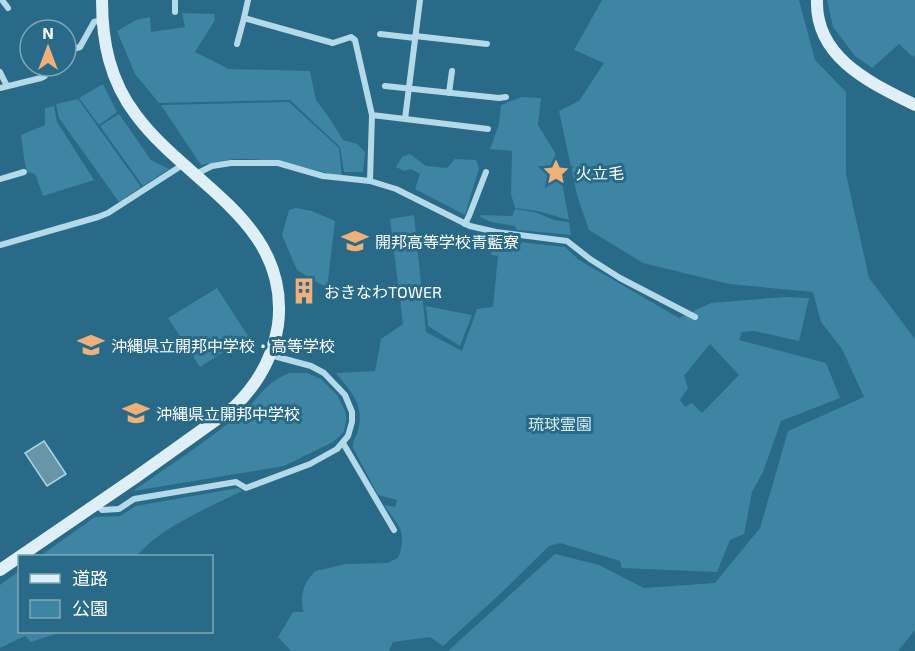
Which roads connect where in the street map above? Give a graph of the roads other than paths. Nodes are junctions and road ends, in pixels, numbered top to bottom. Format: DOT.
graph roads {
  1 [pos="2,0"];
  2 [pos="102,0"];
  3 [pos="175,0"];
  4 [pos="249,0"];
  5 [pos="420,0"];
  6 [pos="817,0"];
  7 [pos="8,8"];
  8 [pos="175,12"];
  9 [pos="244,18"];
  10 [pos="102,21"];
  11 [pos="380,34"];
  12 [pos="415,37"];
  13 [pos="237,44"];
  14 [pos="488,44"];
  15 [pos="78,48"];
  16 [pos="0,72"];
  17 [pos="452,72"];
  18 [pos="41,78"];
  19 [pos="385,86"];
  20 [pos="4,87"];
  21 [pos="408,88"];
  22 [pos="449,93"];
  23 [pos="506,97"];
  24 [pos="915,105"];
  25 [pos="372,115"];
  26 [pos="405,119"];
  27 [pos="488,129"];
  28 [pos="184,164"];
  29 [pos="24,172"];
  30 [pos="486,172"];
  31 [pos="196,174"];
  32 [pos="0,179"];
  33 [pos="370,181"];
  34 [pos="465,224"];
  35 [pos="0,245"];
  36 [pos="695,317"];
  37 [pos="270,355"];
  38 [pos="343,444"];
  39 [pos="96,504"];
  40 [pos="394,530"];
  41 [pos="22,555"];
  42 [pos="18,558"];
  43 [pos="0,570"];
  1 -- 7 [label="street"];
  2 -- 10 [label="street"];
  3 -- 8 [label="street"];
  4 -- 9 [label="street"];
  5 -- 12 [label="street"];
  6 -- 24 [label="street"];
  9 -- 13 [label="street"];
  9 -- 25 [label="street"];
  10 -- 15 [label="street"];
  10 -- 28 [label="street"];
  11 -- 12 [label="street"];
  12 -- 14 [label="street"];
  12 -- 21 [label="street"];
  16 -- 20 [label="street"];
  17 -- 22 [label="street"];
  18 -- 20 [label="street"];
  19 -- 21 [label="street"];
  21 -- 22 [label="street"];
  21 -- 26 [label="street"];
  22 -- 23 [label="street"];
  25 -- 26 [label="street"];
  25 -- 33 [label="street"];
  26 -- 27 [label="street"];
  28 -- 31 [label="street"];
  28 -- 35 [label="street"];
  29 -- 32 [label="street"];
  30 -- 34 [label="street"];
  31 -- 33 [label="street"];
  31 -- 37 [label="street"];
  33 -- 34 [label="street"];
  34 -- 36 [label="street"];
  37 -- 38 [label="street"];
  37 -- 39 [label="street"];
  38 -- 39 [label="street"];
  38 -- 40 [label="street"];
  39 -- 41 [label="street"];
  42 -- 43 [label="street"];
}
